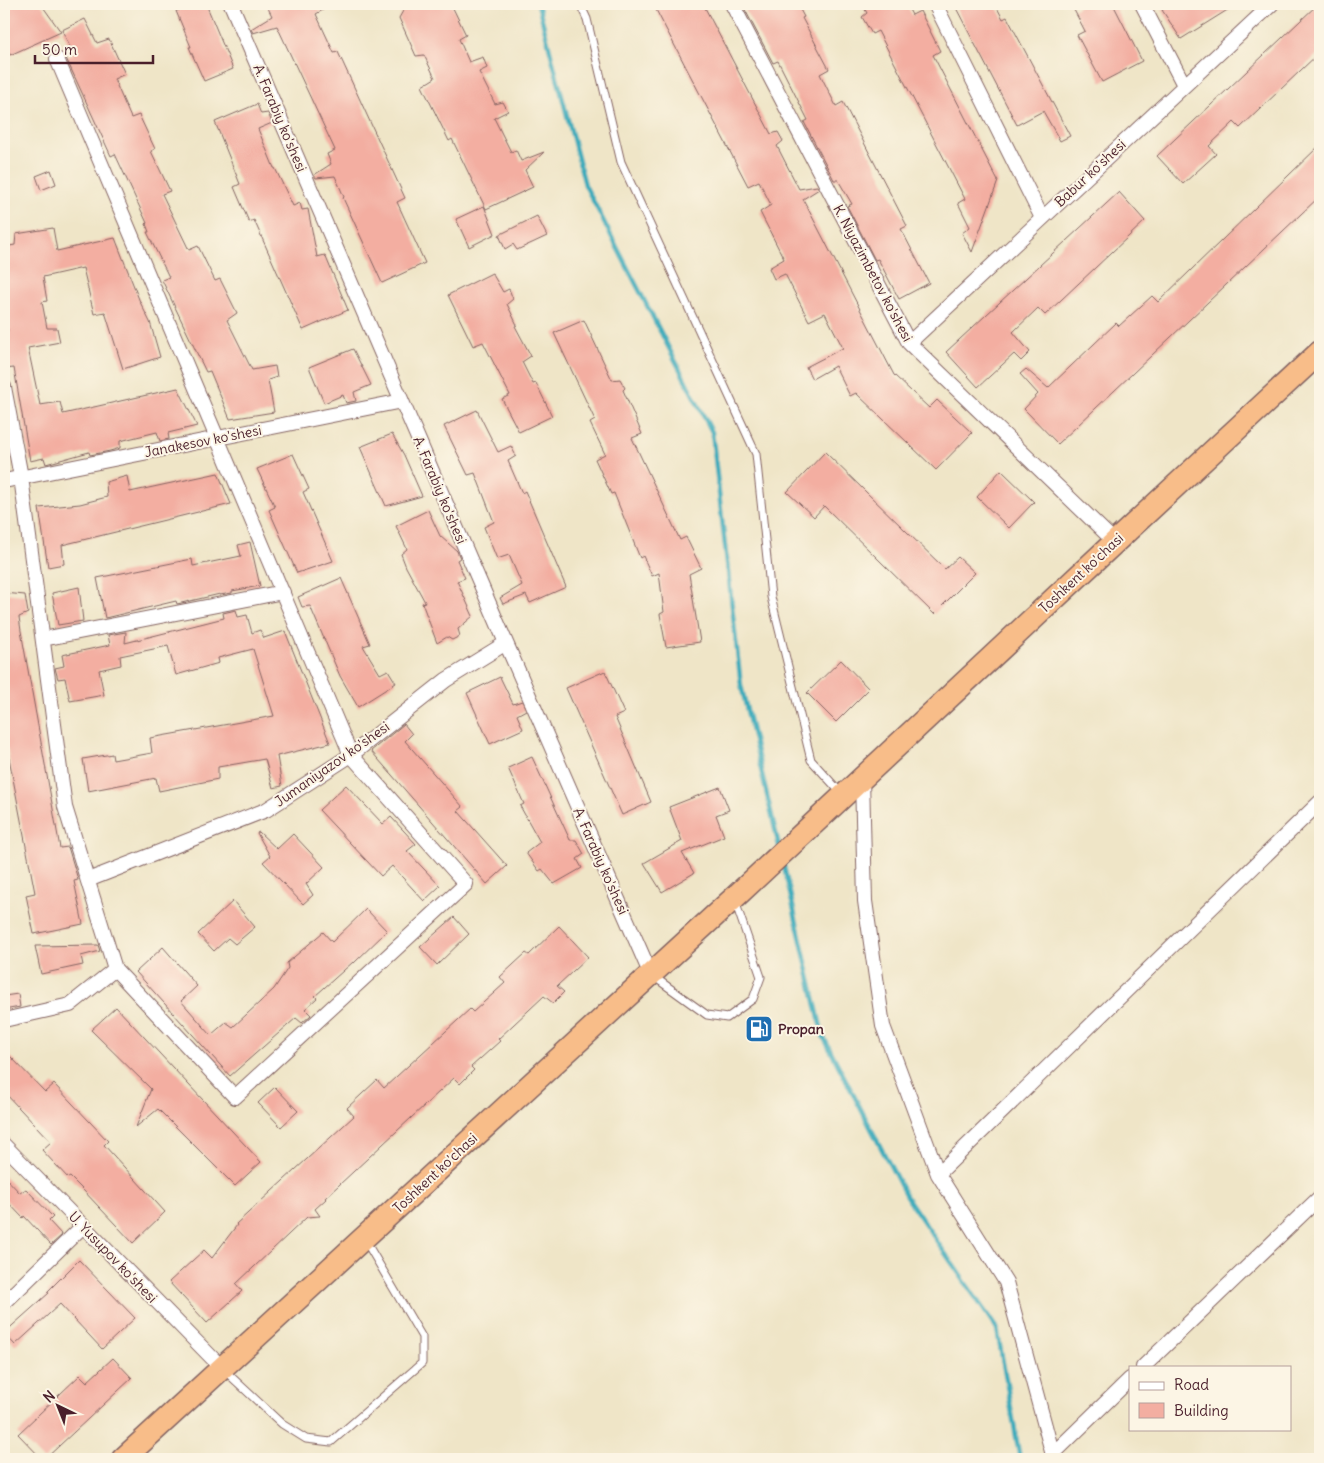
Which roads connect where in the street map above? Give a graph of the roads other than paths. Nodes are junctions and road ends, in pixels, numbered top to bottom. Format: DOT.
graph roads {
  1 [pos="231,4"];
  2 [pos="580,4"];
  3 [pos="732,4"];
  4 [pos="935,4"];
  5 [pos="1142,4"];
  6 [pos="1272,4"];
  7 [pos="57,59"];
  8 [pos="1184,85"];
  9 [pos="1042,218"];
  10 [pos="909,343"];
  11 [pos="1320,352"];
  12 [pos="4,387"];
  13 [pos="402,401"];
  14 [pos="218,438"];
  15 [pos="21,477"];
  16 [pos="4,480"];
  17 [pos="1115,542"];
  18 [pos="283,592"];
  19 [pos="43,639"];
  20 [pos="506,643"];
  21 [pos="351,755"];
  22 [pos="862,778"];
  23 [pos="844,796"];
  24 [pos="1320,802"];
  25 [pos="88,880"];
  26 [pos="740,893"];
  27 [pos="115,968"];
  28 [pos="651,974"];
  29 [pos="4,1020"];
  30 [pos="4,1145"];
  31 [pos="938,1174"];
  32 [pos="1320,1197"];
  33 [pos="83,1226"];
  34 [pos="364,1238"];
  35 [pos="4,1303"];
  36 [pos="1144,1366"];
  37 [pos="222,1368"];
  38 [pos="1129,1380"];
  39 [pos="1054,1456"];
  40 [pos="123,1459"];
  1 -- 13 [label="street, A. Farabiy ko'shesi"];
  2 -- 23 [label="lane"];
  3 -- 10 [label="street, K. Niyazimbetov ko'shesi"];
  4 -- 9 [label="street"];
  5 -- 8 [label="street"];
  6 -- 8 [label="street, Babur ko'shesi"];
  7 -- 14 [label="street"];
  8 -- 9 [label="street, Babur ko'shesi"];
  9 -- 10 [label="street, Babur ko'shesi"];
  10 -- 17 [label="street, K. Niyazimbetov ko'shesi"];
  11 -- 17 [label="highway, Toshkent ko'chasi"];
  12 -- 15 [label="street"];
  13 -- 14 [label="street, Janakesov ko'shesi"];
  13 -- 20 [label="street, A. Farabiy ko'shesi"];
  14 -- 15 [label="street, Janakesov ko'shesi"];
  14 -- 18 [label="street"];
  15 -- 16 [label="street, Janakesov ko'shesi"];
  15 -- 19 [label="street"];
  17 -- 22 [label="highway, Toshkent ko'chasi"];
  18 -- 19 [label="street"];
  18 -- 21 [label="street"];
  19 -- 25 [label="street"];
  20 -- 21 [label="street, Jumaniyazov ko'shesi"];
  20 -- 28 [label="street, A. Farabiy ko'shesi"];
  21 -- 25 [label="street, Jumaniyazov ko'shesi"];
  21 -- 27 [label="street"];
  22 -- 23 [label="highway, Toshkent ko'chasi"];
  22 -- 31 [label="street"];
  23 -- 26 [label="highway, Toshkent ko'chasi"];
  24 -- 31 [label="street"];
  25 -- 27 [label="street"];
  26 -- 28 [label="highway, Toshkent ko'chasi"];
  26 -- 28 [label="lane"];
  27 -- 29 [label="street"];
  28 -- 34 [label="highway, Toshkent ko'chasi"];
  30 -- 33 [label="street, U. Yusupov ko'shesi"];
  31 -- 39 [label="street"];
  32 -- 36 [label="street"];
  33 -- 35 [label="street"];
  33 -- 37 [label="street, U. Yusupov ko'shesi"];
  34 -- 37 [label="highway, Toshkent ko'chasi"];
  34 -- 37 [label="lane"];
  37 -- 40 [label="highway, Toshkent ko'chasi"];
  38 -- 39 [label="street"];
}
